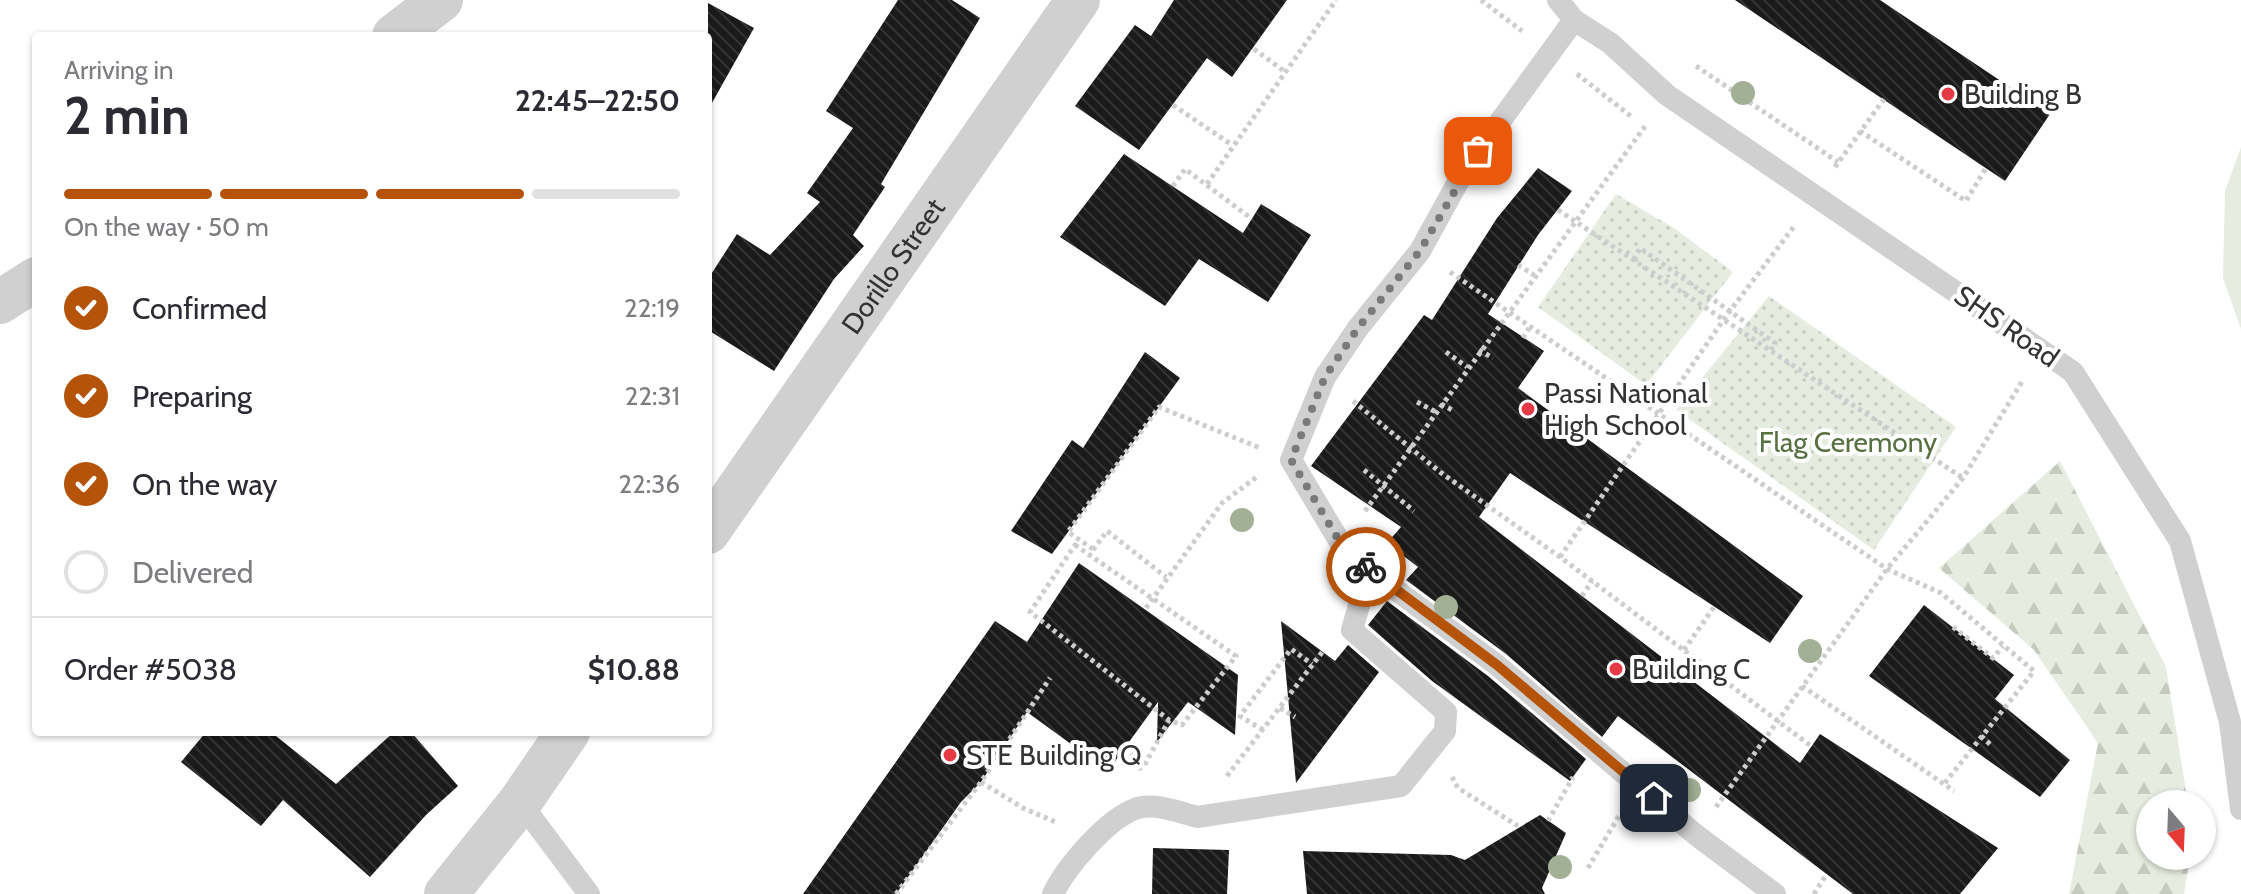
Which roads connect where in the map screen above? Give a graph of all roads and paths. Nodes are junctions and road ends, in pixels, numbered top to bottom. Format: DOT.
graph roads {
  1 [pos="441,0"];
  2 [pos="1078,0"];
  3 [pos="1336,0"];
  4 [pos="1558,0"];
  5 [pos="1574,20"];
  6 [pos="399,32"];
  7 [pos="1254,49"];
  8 [pos="1691,63"];
  9 [pos="1284,71"];
  10 [pos="1667,95"];
  11 [pos="1884,99"];
  12 [pos="1173,105"];
  13 [pos="1860,131"];
  14 [pos="1232,145"];
  15 [pos="1986,168"];
  16 [pos="1207,184"];
  17 [pos="1173,186"];
  18 [pos="1816,197"];
  19 [pos="1558,210"];
  20 [pos="1252,219"];
  21 [pos="1575,220"];
  22 [pos="1420,251"];
  23 [pos="1634,260"];
  24 [pos="1518,265"];
  25 [pos="1534,275"];
  26 [pos="32,282"];
  27 [pos="1693,284"];
  28 [pos="1687,294"];
  29 [pos="0,302"];
  30 [pos="1506,312"];
  31 [pos="1724,319"];
  32 [pos="1529,328"];
  33 [pos="1523,338"];
  34 [pos="1479,350"];
  35 [pos="1771,350"];
  36 [pos="2042,350"];
  37 [pos="1446,352"];
  38 [pos="1493,358"];
  39 [pos="1467,367"];
  40 [pos="1325,377"];
  41 [pos="1417,402"];
  42 [pos="1441,404"];
  43 [pos="1454,411"];
  44 [pos="1436,412"];
  45 [pos="1657,415"];
  46 [pos="1410,449"];
  47 [pos="1291,460"];
  48 [pos="1364,470"];
  49 [pos="1963,478"];
  50 [pos="1382,486"];
  51 [pos="1414,511"];
  52 [pos="712,526"];
  53 [pos="1341,544"];
  54 [pos="1091,552"];
  55 [pos="1560,557"];
  56 [pos="1887,569"];
  57 [pos="1369,570"];
  58 [pos="1166,577"];
  59 [pos="1592,581"];
  60 [pos="1154,596"];
  61 [pos="1582,596"];
  62 [pos="1714,607"];
  63 [pos="1146,608"];
  64 [pos="1953,627"];
  65 [pos="1329,644"];
  66 [pos="2003,646"];
  67 [pos="1684,650"];
  68 [pos="1312,664"];
  69 [pos="1050,678"];
  70 [pos="1802,686"];
  71 [pos="1280,708"];
  72 [pos="1295,717"];
  73 [pos="1169,720"];
  74 [pos="1778,721"];
  75 [pos="1263,730"];
  76 [pos="565,736"];
  77 [pos="1981,736"];
  78 [pos="1436,739"];
  79 [pos="1991,745"];
  80 [pos="1811,746"];
  81 [pos="1595,747"];
  82 [pos="1130,773"];
  83 [pos="981,782"];
  84 [pos="1944,784"];
  85 [pos="1954,791"];
  86 [pos="520,802"];
  87 [pos="2241,809"];
  88 [pos="1197,817"];
  89 [pos="1067,819"];
  90 [pos="1548,821"];
  91 [pos="1518,826"];
  92 [pos="1696,835"];
  93 [pos="1826,875"];
  94 [pos="446,894"];
  95 [pos="589,894"];
  96 [pos="896,894"];
  97 [pos="1053,894"];
  98 [pos="1775,894"];
  99 [pos="1814,894"];
  1 -- 6 [label="street"];
  2 -- 52 [label="street, Dorillo Street"];
  3 -- 9 [label="path"];
  4 -- 5 [label="lane, SHS Road"];
  5 -- 10 [label="lane, SHS Road"];
  5 -- 22 [label="lane"];
  7 -- 9 [label="path"];
  8 -- 13 [label="path"];
  9 -- 14 [label="path"];
  10 -- 18 [label="lane, SHS Road"];
  10 -- 21 [label="path"];
  11 -- 13 [label="path"];
  12 -- 14 [label="path"];
  13 -- 15 [label="path"];
  14 -- 16 [label="path"];
  16 -- 17 [label="path"];
  16 -- 20 [label="path"];
  18 -- 31 [label="path"];
  18 -- 36 [label="lane, SHS Road"];
  19 -- 21 [label="path"];
  21 -- 23 [label="path"];
  21 -- 25 [label="path"];
  22 -- 30 [label="path"];
  22 -- 40 [label="lane"];
  23 -- 27 [label="path"];
  23 -- 28 [label="path"];
  24 -- 25 [label="path"];
  25 -- 30 [label="path"];
  26 -- 29 [label="street"];
  27 -- 28 [label="path"];
  27 -- 35 [label="path"];
  28 -- 31 [label="path"];
  30 -- 32 [label="path"];
  30 -- 34 [label="path"];
  31 -- 35 [label="path"];
  31 -- 45 [label="path"];
  32 -- 33 [label="path"];
  32 -- 45 [label="path"];
  34 -- 38 [label="path"];
  34 -- 39 [label="path"];
  35 -- 49 [label="path"];
  36 -- 49 [label="path"];
  36 -- 87 [label="lane, SHS Road"];
  37 -- 39 [label="path"];
  39 -- 42 [label="path"];
  40 -- 46 [label="path"];
  40 -- 47 [label="lane"];
  41 -- 44 [label="path"];
  42 -- 43 [label="path"];
  42 -- 44 [label="path"];
  44 -- 46 [label="path"];
  45 -- 55 [label="path"];
  45 -- 56 [label="path"];
  46 -- 50 [label="path"];
  46 -- 55 [label="path"];
  47 -- 53 [label="lane"];
  47 -- 54 [label="path"];
  47 -- 58 [label="path"];
  48 -- 50 [label="path"];
  49 -- 56 [label="path"];
  50 -- 51 [label="path"];
  50 -- 53 [label="path"];
  53 -- 57 [label="lane"];
  54 -- 58 [label="path"];
  54 -- 60 [label="path"];
  54 -- 73 [label="path"];
  55 -- 59 [label="path"];
  56 -- 66 [label="path"];
  56 -- 70 [label="path"];
  57 -- 78 [label="lane"];
  57 -- 81 [label="lane"];
  58 -- 60 [label="path"];
  59 -- 61 [label="path"];
  59 -- 67 [label="path"];
  60 -- 63 [label="path"];
  60 -- 73 [label="path"];
  62 -- 67 [label="path"];
  64 -- 66 [label="path"];
  65 -- 68 [label="path"];
  66 -- 77 [label="path"];
  67 -- 74 [label="path"];
  68 -- 71 [label="path"];
  68 -- 75 [label="path"];
  69 -- 83 [label="path"];
  70 -- 74 [label="path"];
  70 -- 84 [label="path"];
  71 -- 72 [label="path"];
  71 -- 75 [label="path"];
  73 -- 82 [label="path"];
  74 -- 80 [label="path"];
  74 -- 92 [label="path"];
  75 -- 88 [label="path"];
  76 -- 86 [label="street"];
  77 -- 79 [label="path"];
  77 -- 84 [label="path"];
  78 -- 88 [label="lane"];
  78 -- 91 [label="path"];
  81 -- 90 [label="path"];
  81 -- 92 [label="lane"];
  83 -- 89 [label="path"];
  83 -- 96 [label="path"];
  84 -- 85 [label="path"];
  86 -- 94 [label="street"];
  86 -- 95 [label="lane"];
  88 -- 97 [label="lane"];
  92 -- 98 [label="lane"];
  93 -- 99 [label="path"];
}
